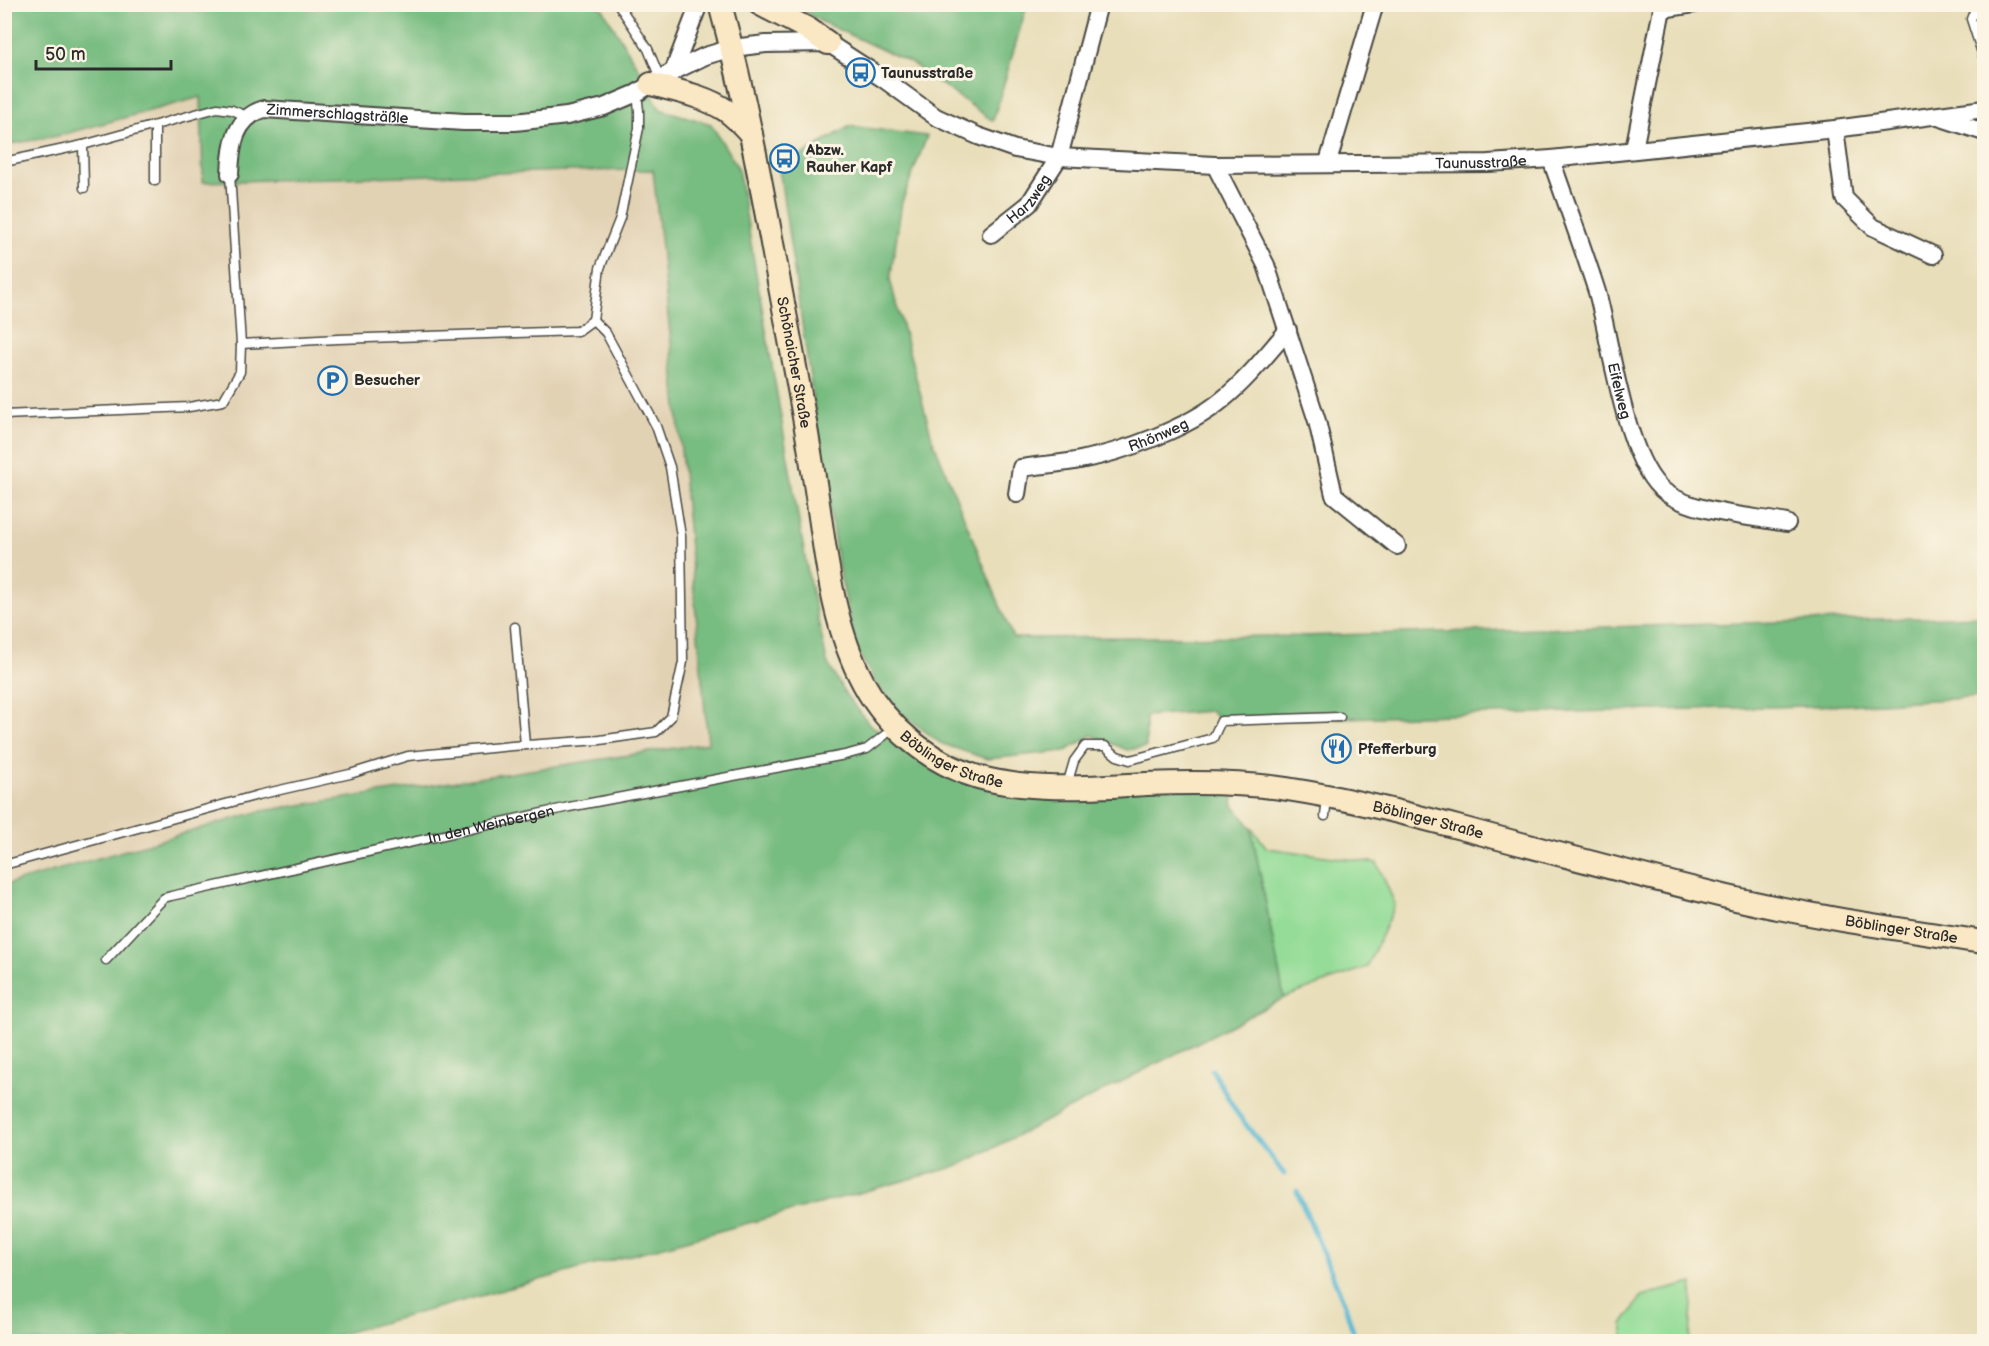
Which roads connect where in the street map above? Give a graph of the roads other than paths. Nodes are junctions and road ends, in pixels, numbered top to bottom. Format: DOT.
graph roads {
  1 [pos="618,4"];
  2 [pos="699,4"];
  3 [pos="720,4"];
  4 [pos="760,4"];
  5 [pos="1099,4"];
  6 [pos="1375,4"];
  7 [pos="1694,4"];
  8 [pos="1977,4"];
  9 [pos="1656,7"];
  10 [pos="828,43"];
  11 [pos="732,48"];
  12 [pos="1984,58"];
  13 [pos="655,82"];
  14 [pos="1984,109"];
  15 [pos="1935,116"];
  16 [pos="249,117"];
  17 [pos="155,126"];
  18 [pos="1835,129"];
  19 [pos="1984,132"];
  20 [pos="751,134"];
  21 [pos="83,145"];
  22 [pos="1634,149"];
  23 [pos="1059,157"];
  24 [pos="1551,159"];
  25 [pos="4,162"];
  26 [pos="1328,162"];
  27 [pos="1215,165"];
  28 [pos="230,174"];
  29 [pos="155,181"];
  30 [pos="84,188"];
  31 [pos="991,234"];
  32 [pos="1933,255"];
  33 [pos="593,320"];
  34 [pos="1288,330"];
  35 [pos="241,345"];
  36 [pos="4,415"];
  37 [pos="1017,494"];
  38 [pos="1787,523"];
  39 [pos="1397,546"];
  40 [pos="515,627"];
  41 [pos="1340,717"];
  42 [pos="887,724"];
  43 [pos="525,745"];
  44 [pos="1066,788"];
  45 [pos="4,866"];
  46 [pos="1984,942"];
  47 [pos="106,960"];
  1 -- 13 [label="lane"];
  2 -- 13 [label="street"];
  3 -- 11 [label="main road, Schönaicher Straße"];
  4 -- 10 [label="main road"];
  5 -- 23 [label="street"];
  6 -- 26 [label="street"];
  7 -- 9 [label="street"];
  8 -- 12 [label="lane"];
  9 -- 22 [label="street"];
  10 -- 11 [label="street"];
  10 -- 23 [label="street, Taunusstraße"];
  11 -- 13 [label="street, Zimmerschlagsträßle"];
  11 -- 20 [label="main road, Schönaicher Straße"];
  13 -- 16 [label="street, Zimmerschlagsträßle"];
  13 -- 20 [label="main road"];
  13 -- 33 [label="lane"];
  14 -- 15 [label="street, Taunusstraße"];
  15 -- 18 [label="street, Taunusstraße"];
  15 -- 19 [label="street, Taunusstraße"];
  16 -- 17 [label="lane, Zimmerschlagsträßle"];
  16 -- 28 [label="street"];
  17 -- 21 [label="lane, Zimmerschlagsträßle"];
  17 -- 29 [label="lane"];
  18 -- 22 [label="street, Taunusstraße"];
  18 -- 32 [label="street"];
  20 -- 42 [label="main road, Schönaicher Straße"];
  21 -- 25 [label="lane, Zimmerschlagsträßle"];
  21 -- 30 [label="lane"];
  22 -- 24 [label="street, Taunusstraße"];
  23 -- 27 [label="street, Taunusstraße"];
  23 -- 31 [label="street, Harzweg"];
  24 -- 26 [label="street, Taunusstraße"];
  24 -- 38 [label="street, Eifelweg"];
  26 -- 27 [label="street, Taunusstraße"];
  27 -- 34 [label="street"];
  28 -- 35 [label="lane"];
  33 -- 35 [label="lane"];
  33 -- 43 [label="lane"];
  34 -- 37 [label="street, Rhönweg"];
  34 -- 39 [label="street"];
  35 -- 36 [label="lane"];
  40 -- 43 [label="lane"];
  41 -- 44 [label="lane"];
  42 -- 44 [label="main road, Böblinger Straße"];
  42 -- 47 [label="lane, In den Weinbergen"];
  43 -- 45 [label="lane"];
  44 -- 46 [label="main road, Böblinger Straße"];
}
